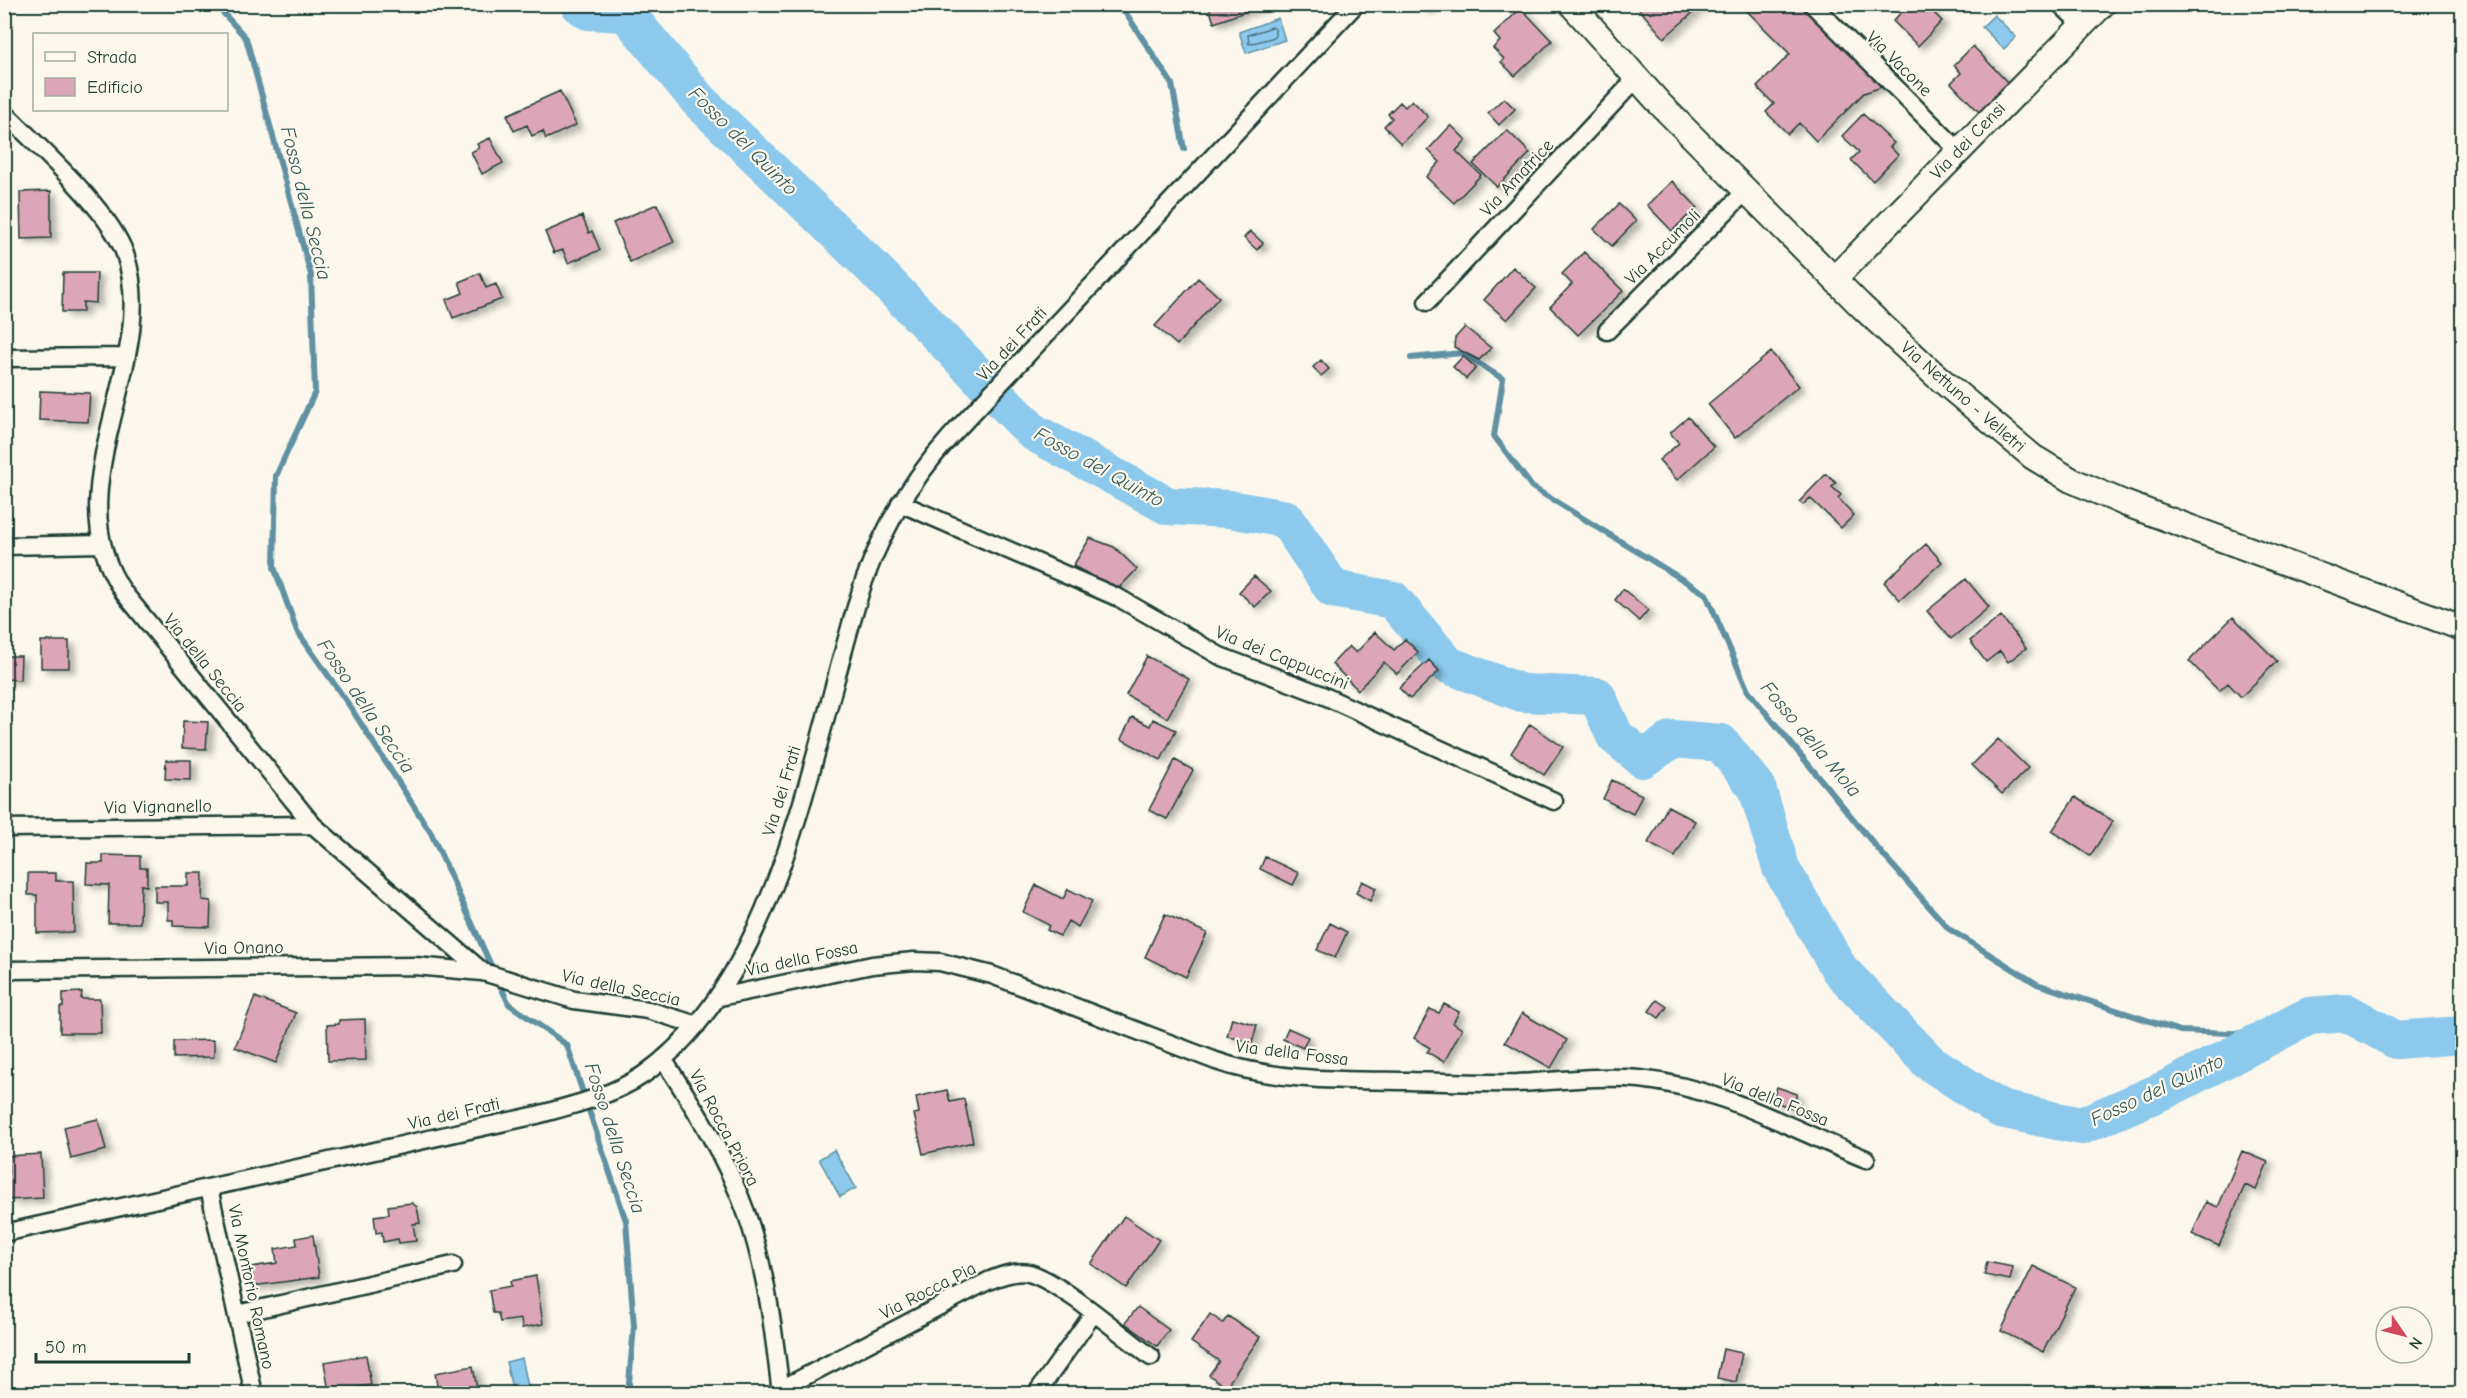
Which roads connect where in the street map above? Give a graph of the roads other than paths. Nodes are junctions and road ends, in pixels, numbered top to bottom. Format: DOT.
graph roads {
  1 [pos="1356,4"];
  2 [pos="1571,4"];
  3 [pos="1812,4"];
  4 [pos="2060,4"];
  5 [pos="2103,4"];
  6 [pos="2082,25"];
  7 [pos="1635,80"];
  8 [pos="4,112"];
  9 [pos="1958,150"];
  10 [pos="1746,191"];
  11 [pos="1834,279"];
  12 [pos="1427,303"];
  13 [pos="1607,331"];
  14 [pos="125,357"];
  15 [pos="4,358"];
  16 [pos="900,503"];
  17 [pos="102,544"];
  18 [pos="4,546"];
  19 [pos="2463,628"];
  20 [pos="1554,801"];
  21 [pos="313,825"];
  22 [pos="4,828"];
  23 [pos="4,970"];
  24 [pos="483,972"];
  25 [pos="720,997"];
  26 [pos="697,1025"];
  27 [pos="663,1059"];
  28 [pos="1866,1159"];
  29 [pos="209,1188"];
  30 [pos="4,1233"];
  31 [pos="453,1265"];
  32 [pos="237,1314"];
  33 [pos="1093,1314"];
  34 [pos="1151,1357"];
  35 [pos="781,1391"];
  36 [pos="254,1394"];
  37 [pos="1036,1394"];
  1 -- 16 [label="street, Via dei Frati"];
  2 -- 7 [label="main road, Via Nettuno - Velletri"];
  3 -- 9 [label="street, Via Vacone"];
  4 -- 6 [label="street"];
  5 -- 6 [label="main road, Via dei Censi"];
  6 -- 9 [label="main road, Via dei Censi"];
  7 -- 10 [label="main road, Via Nettuno - Velletri"];
  7 -- 12 [label="street, Via Amatrice"];
  8 -- 14 [label="street, Via della Seccia"];
  9 -- 11 [label="main road, Via dei Censi"];
  10 -- 11 [label="main road, Via Nettuno - Velletri"];
  10 -- 13 [label="street, Via Accumoli"];
  11 -- 19 [label="main road, Via Nettuno - Velletri"];
  14 -- 15 [label="street"];
  14 -- 17 [label="street, Via della Seccia"];
  16 -- 20 [label="street, Via dei Cappuccini"];
  16 -- 25 [label="street, Via dei Frati"];
  17 -- 18 [label="street"];
  17 -- 21 [label="street, Via della Seccia"];
  21 -- 22 [label="street, Via Vignanello"];
  21 -- 24 [label="street, Via della Seccia"];
  23 -- 24 [label="street, Via Onano"];
  24 -- 26 [label="street, Via della Seccia"];
  25 -- 26 [label="street, Via dei Frati"];
  25 -- 28 [label="street, Via della Fossa"];
  26 -- 27 [label="street, Via dei Frati"];
  27 -- 29 [label="street, Via dei Frati"];
  27 -- 35 [label="street, Via Rocca Priora"];
  29 -- 30 [label="street, Via dei Frati"];
  29 -- 32 [label="street, Via Montorio Romano"];
  31 -- 32 [label="street"];
  32 -- 36 [label="street, Via Montorio Romano"];
  33 -- 34 [label="street, Via Rocca Pia"];
  33 -- 35 [label="street, Via Rocca Pia"];
  33 -- 37 [label="street"];
}
